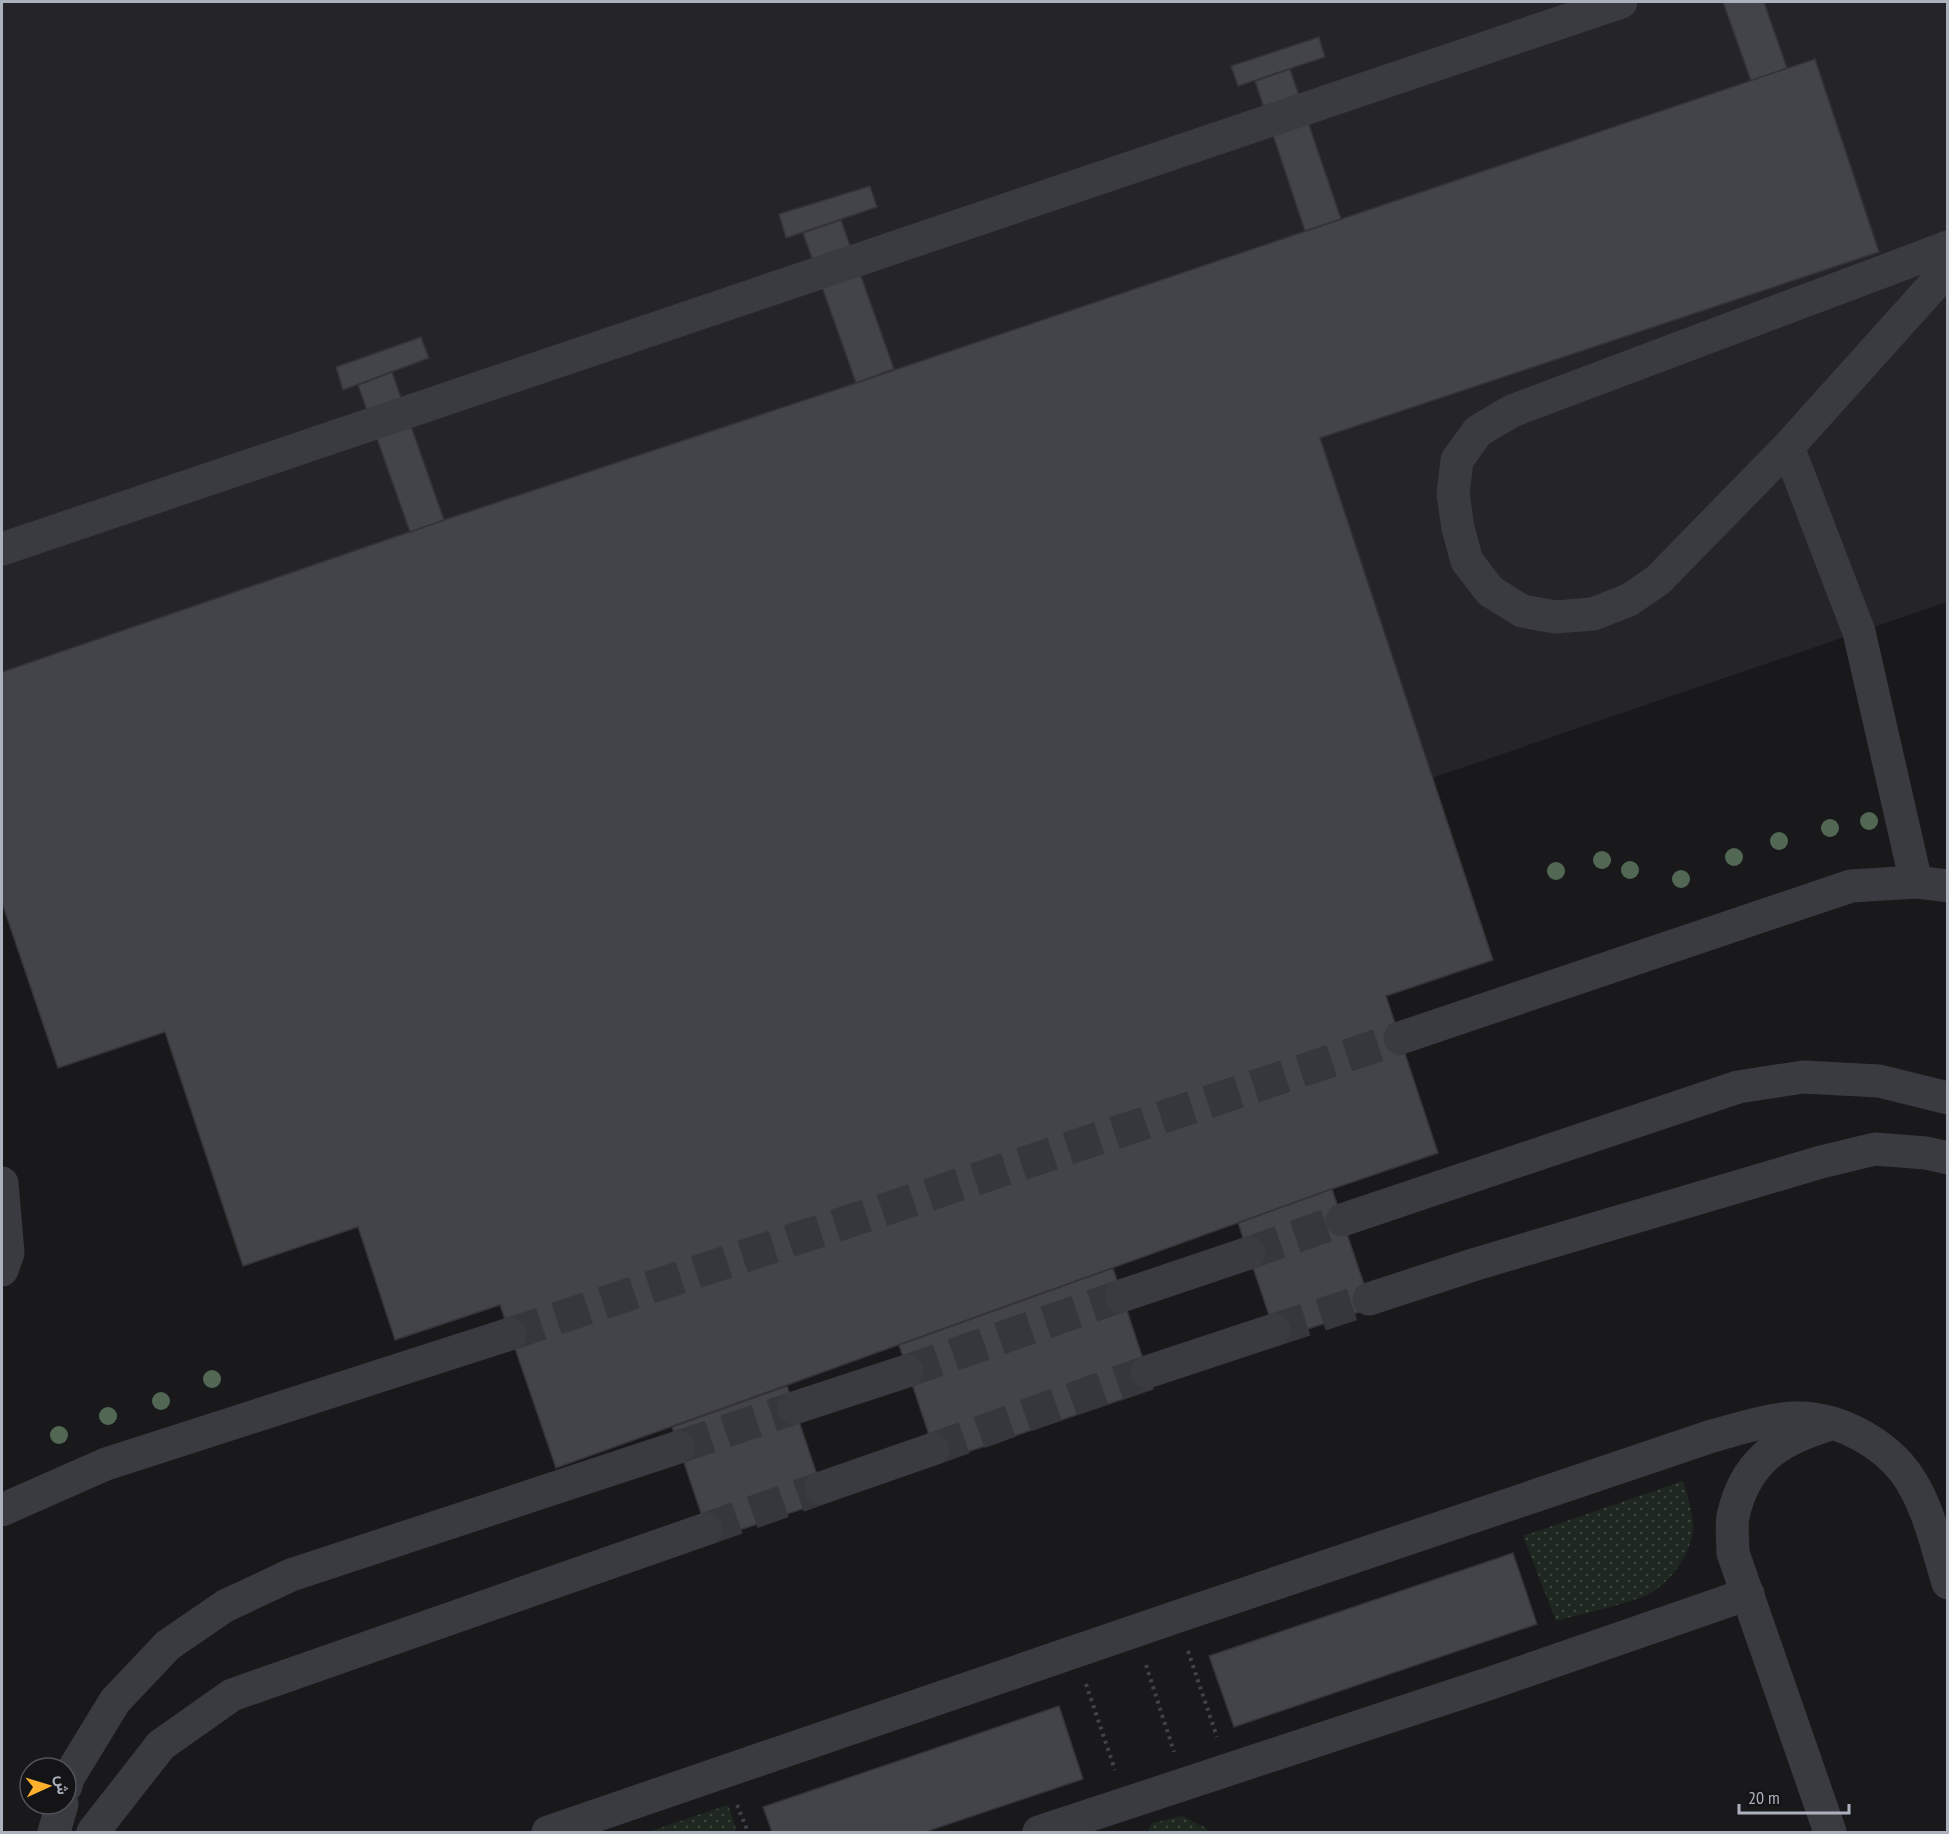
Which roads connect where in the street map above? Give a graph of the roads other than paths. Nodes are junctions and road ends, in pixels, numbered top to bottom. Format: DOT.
graph roads {
  1 [pos="1621,2"];
  2 [pos="1947,247"];
  3 [pos="1947,268"];
  4 [pos="1788,447"];
  5 [pos="2,549"];
  6 [pos="1916,882"];
  7 [pos="1947,886"];
  8 [pos="1400,1038"];
  9 [pos="1947,1098"];
  10 [pos="1947,1158"];
  11 [pos="2,1183"];
  12 [pos="1342,1220"];
  13 [pos="1249,1253"];
  14 [pos="2,1270"];
  15 [pos="1122,1296"];
  16 [pos="1369,1299"];
  17 [pos="1274,1330"];
  18 [pos="510,1334"];
  19 [pos="907,1371"];
  20 [pos="1148,1372"];
  21 [pos="794,1408"];
  22 [pos="1832,1423"];
  23 [pos="679,1447"];
  24 [pos="933,1449"];
  25 [pos="821,1488"];
  26 [pos="2,1510"];
  27 [pos="706,1529"];
  28 [pos="1947,1583"];
  29 [pos="1748,1594"];
  30 [pos="78,1762"];
  31 [pos="59,1816"];
  32 [pos="54,1833"];
  33 [pos="93,1833"];
  34 [pos="548,1833"];
  35 [pos="1039,1833"];
  36 [pos="1830,1833"];
  1 -- 5 [label="lane"];
  2 -- 4 [label="lane"];
  3 -- 4 [label="lane"];
  4 -- 6 [label="lane"];
  6 -- 7 [label="lane"];
  6 -- 8 [label="lane"];
  9 -- 12 [label="lane"];
  10 -- 16 [label="lane"];
  11 -- 14 [label="lane"];
  13 -- 15 [label="lane"];
  17 -- 20 [label="lane"];
  18 -- 26 [label="lane"];
  19 -- 21 [label="lane"];
  22 -- 28 [label="lane"];
  22 -- 29 [label="lane"];
  22 -- 34 [label="lane"];
  23 -- 30 [label="lane"];
  24 -- 25 [label="lane"];
  27 -- 33 [label="lane"];
  29 -- 35 [label="lane"];
  29 -- 36 [label="lane"];
  31 -- 32 [label="lane"];
}
